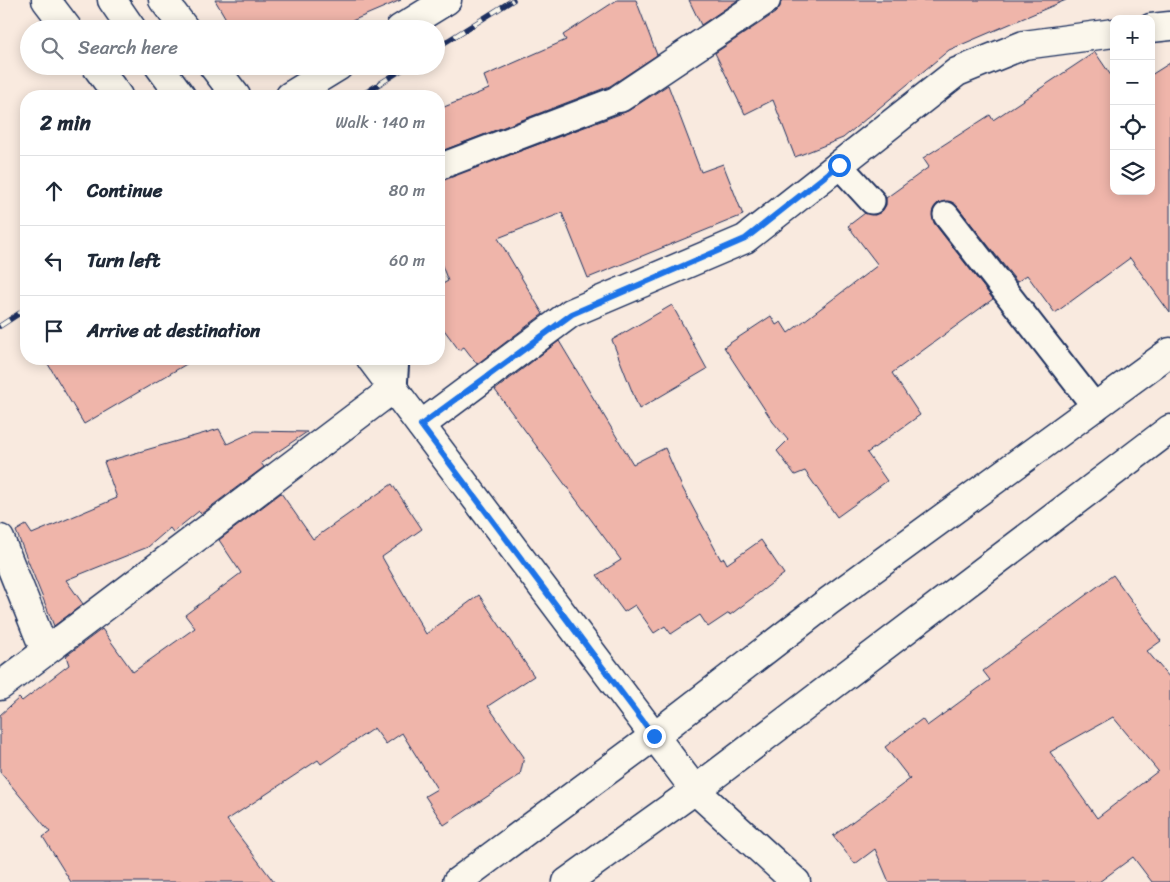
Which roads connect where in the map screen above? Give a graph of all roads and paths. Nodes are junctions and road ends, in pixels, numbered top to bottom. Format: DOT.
graph roads {
  1 [pos="46,0"];
  2 [pos="112,0"];
  3 [pos="163,0"];
  4 [pos="447,0"];
  5 [pos="766,0"];
  6 [pos="420,7"];
  7 [pos="61,20"];
  8 [pos="126,20"];
  9 [pos="178,20"];
  10 [pos="408,20"];
  11 [pos="1170,26"];
  12 [pos="1155,28"];
  13 [pos="1110,34"];
  14 [pos="103,75"];
  15 [pos="166,75"];
  16 [pos="220,75"];
  17 [pos="324,75"];
  18 [pos="114,90"];
  19 [pos="177,90"];
  20 [pos="231,90"];
  21 [pos="300,90"];
  22 [pos="620,98"];
  23 [pos="445,165"];
  24 [pos="839,165"];
  25 [pos="872,201"];
  26 [pos="946,215"];
  27 [pos="1170,352"];
  28 [pos="376,365"];
  29 [pos="396,365"];
  30 [pos="394,388"];
  31 [pos="1096,408"];
  32 [pos="421,425"];
  33 [pos="1170,429"];
  34 [pos="0,539"];
  35 [pos="46,651"];
  36 [pos="0,686"];
  37 [pos="654,736"];
  38 [pos="695,790"];
  39 [pos="457,882"];
  40 [pos="567,882"];
  41 [pos="796,882"];
  1 -- 7 [label="street"];
  2 -- 8 [label="street"];
  3 -- 9 [label="street"];
  4 -- 6 [label="street"];
  5 -- 22 [label="street"];
  6 -- 10 [label="street"];
  11 -- 12 [label="street"];
  13 -- 24 [label="street"];
  14 -- 18 [label="street"];
  15 -- 19 [label="street"];
  16 -- 20 [label="street"];
  17 -- 21 [label="street"];
  22 -- 23 [label="lane"];
  24 -- 25 [label="lane"];
  24 -- 32 [label="street"];
  26 -- 31 [label="lane"];
  27 -- 31 [label="street"];
  28 -- 30 [label="street"];
  29 -- 30 [label="lane"];
  30 -- 32 [label="street"];
  30 -- 35 [label="street"];
  31 -- 37 [label="street"];
  32 -- 37 [label="street"];
  33 -- 38 [label="street"];
  34 -- 35 [label="street"];
  35 -- 36 [label="street"];
  37 -- 38 [label="street"];
  37 -- 39 [label="street"];
  38 -- 40 [label="street"];
  38 -- 41 [label="street"];
}
